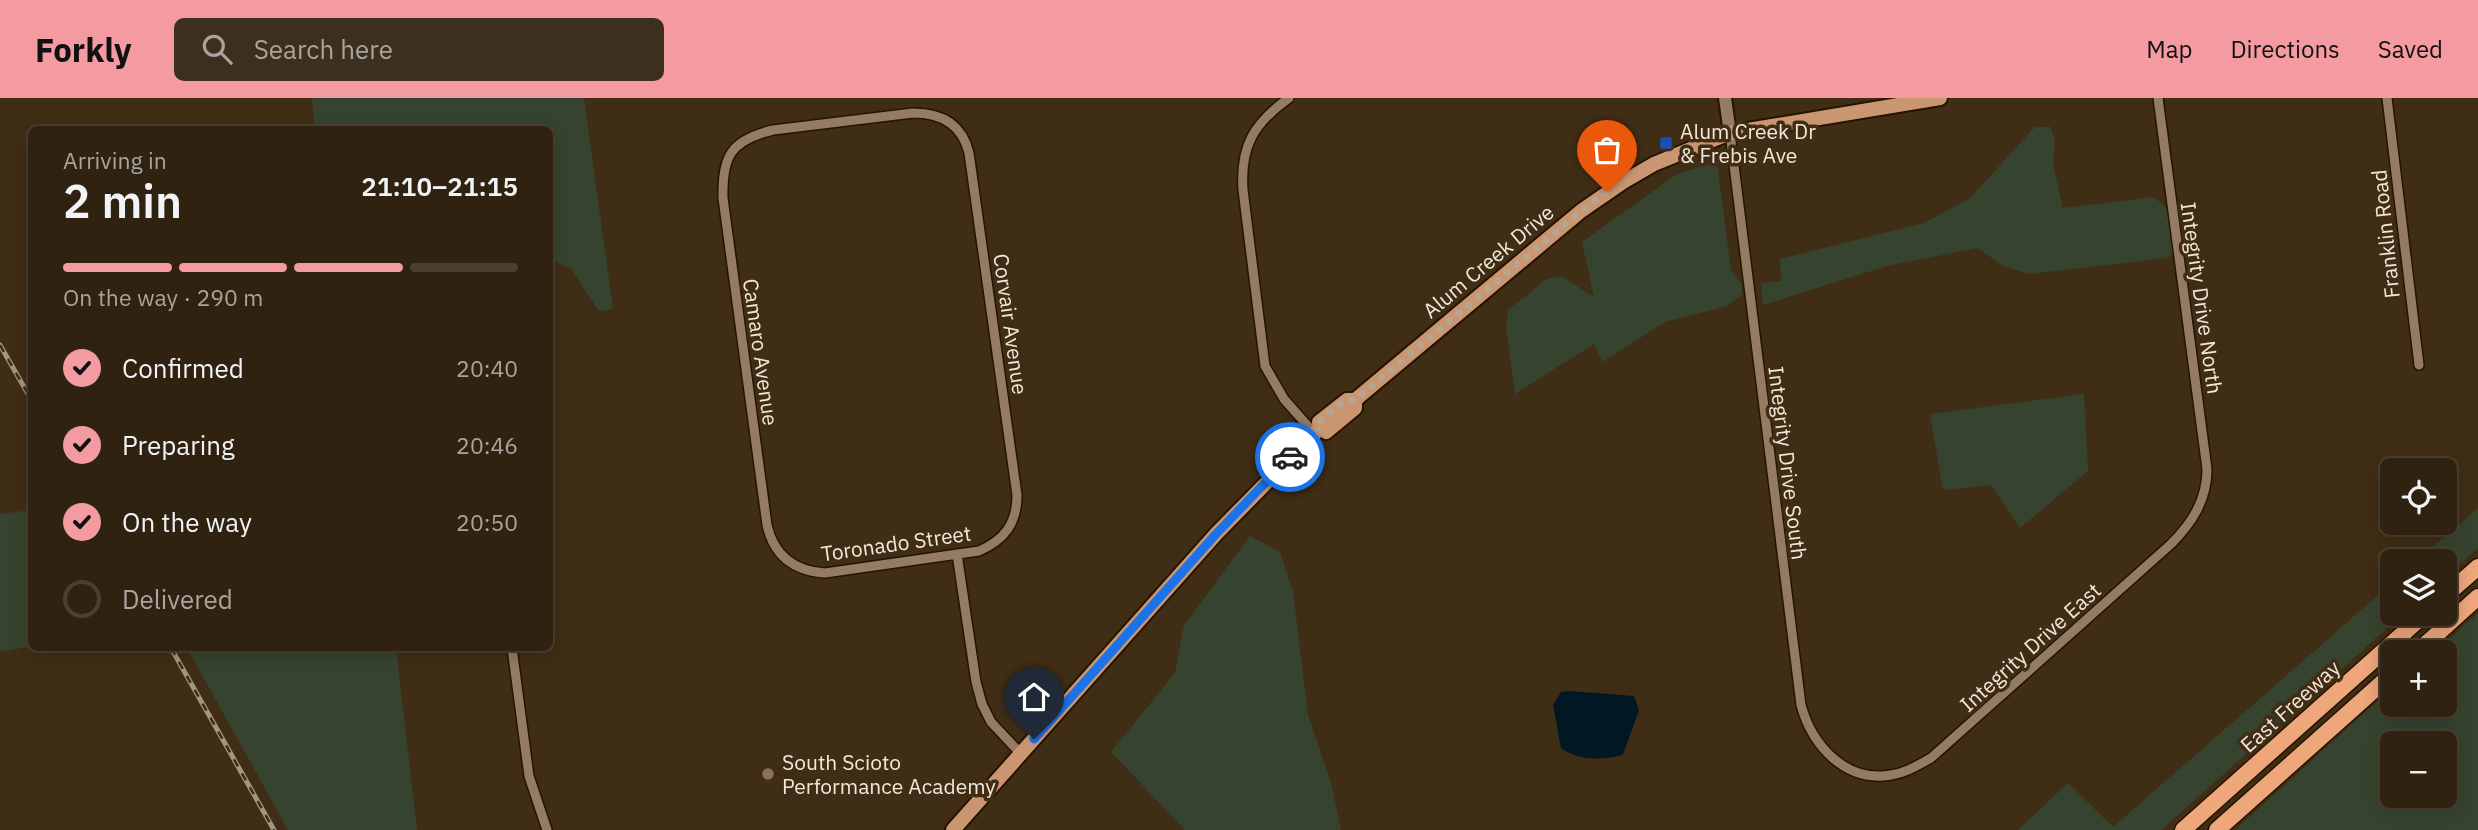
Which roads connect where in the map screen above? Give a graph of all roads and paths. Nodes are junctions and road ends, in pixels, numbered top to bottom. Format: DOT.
graph roads {
  1 [pos="1289,98"];
  2 [pos="1725,98"];
  3 [pos="1935,98"];
  4 [pos="2158,98"];
  5 [pos="2387,98"];
  6 [pos="1730,133"];
  7 [pos="734,148"];
  8 [pos="2419,365"];
  9 [pos="1317,431"];
  10 [pos="2201,503"];
  11 [pos="1010,528"];
  12 [pos="957,554"];
  13 [pos="784,559"];
  14 [pos="2478,567"];
  15 [pos="2457,585"];
  16 [pos="2478,597"];
  17 [pos="2412,626"];
  18 [pos="2430,640"];
  19 [pos="512,651"];
  20 [pos="2380,685"];
  21 [pos="1021,754"];
  22 [pos="1858,773"];
  23 [pos="547,830"];
  24 [pos="953,830"];
  25 [pos="2183,830"];
  26 [pos="2217,830"];
  1 -- 9 [label="street"];
  2 -- 6 [label="main road"];
  3 -- 6 [label="main road, Alum Creek Drive"];
  4 -- 10 [label="street, Integrity Drive North"];
  5 -- 8 [label="street, Franklin Road"];
  6 -- 9 [label="main road, Alum Creek Drive"];
  6 -- 22 [label="street, Integrity Drive South"];
  7 -- 11 [label="street, Corvair Avenue"];
  7 -- 13 [label="street, Camaro Avenue"];
  9 -- 21 [label="main road, Alum Creek Drive"];
  10 -- 22 [label="street, Integrity Drive East"];
  11 -- 12 [label="street, Toronado Street"];
  12 -- 13 [label="street, Toronado Street"];
  12 -- 21 [label="street"];
  14 -- 15 [label="highway"];
  16 -- 18 [label="highway"];
  17 -- 25 [label="highway, East Freeway"];
  19 -- 23 [label="street"];
  20 -- 26 [label="highway, East Freeway"];
  21 -- 24 [label="main road, Alum Creek Drive"];
}
